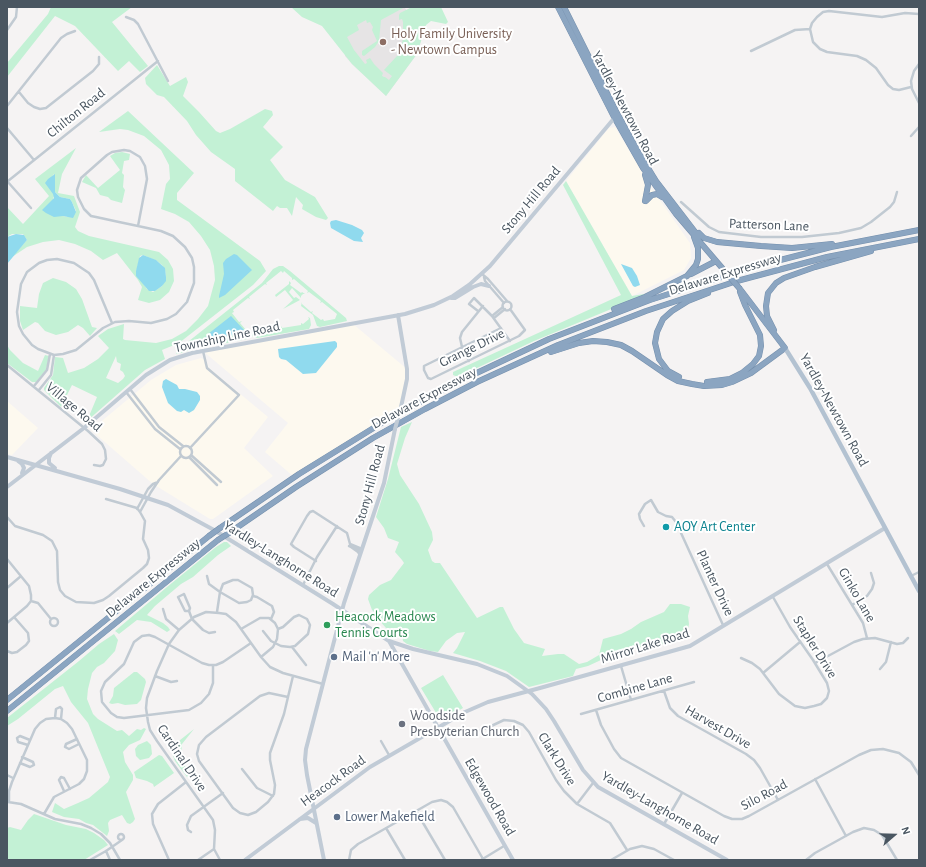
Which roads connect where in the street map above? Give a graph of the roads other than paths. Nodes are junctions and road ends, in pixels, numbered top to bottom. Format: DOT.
graph roads {
  1 [pos="17,7"];
  2 [pos="558,7"];
  3 [pos="564,7"];
  4 [pos="919,14"];
  5 [pos="126,17"];
  6 [pos="810,29"];
  7 [pos="7,30"];
  8 [pos="75,31"];
  9 [pos="751,51"];
  10 [pos="99,57"];
  11 [pos="158,61"];
  12 [pos="919,64"];
  13 [pos="168,81"];
  14 [pos="911,87"];
  15 [pos="19,92"];
  16 [pos="919,103"];
  17 [pos="7,106"];
  18 [pos="616,116"];
  19 [pos="919,127"];
  20 [pos="7,128"];
  21 [pos="911,136"];
  22 [pos="632,151"];
  23 [pos="34,160"];
  24 [pos="7,181"];
  25 [pos="897,192"];
  26 [pos="666,200"];
  27 [pos="681,202"];
  28 [pos="30,208"];
  29 [pos="138,226"];
  30 [pos="919,230"];
  31 [pos="693,231"];
  32 [pos="918,239"];
  33 [pos="864,240"];
  34 [pos="726,243"];
  35 [pos="710,252"];
  36 [pos="716,261"];
  37 [pos="483,276"];
  38 [pos="687,276"];
  39 [pos="752,277"];
  40 [pos="489,286"];
  41 [pos="740,290"];
  42 [pos="450,298"];
  43 [pos="506,302"];
  44 [pos="484,306"];
  45 [pos="504,308"];
  46 [pos="510,309"];
  47 [pos="478,311"];
  48 [pos="398,315"];
  49 [pos="493,317"];
  50 [pos="112,323"];
  51 [pos="501,328"];
  52 [pos="573,329"];
  53 [pos="510,341"];
  54 [pos="780,342"];
  55 [pos="462,347"];
  56 [pos="785,348"];
  57 [pos="203,351"];
  58 [pos="52,354"];
  59 [pos="469,361"];
  60 [pos="7,364"];
  61 [pos="34,386"];
  62 [pos="39,390"];
  63 [pos="128,390"];
  64 [pos="425,409"];
  65 [pos="84,428"];
  66 [pos="183,446"];
  67 [pos="190,448"];
  68 [pos="180,449"];
  69 [pos="52,452"];
  70 [pos="181,456"];
  71 [pos="190,456"];
  72 [pos="7,457"];
  73 [pos="12,458"];
  74 [pos="35,464"];
  75 [pos="94,465"];
  76 [pos="60,471"];
  77 [pos="21,476"];
  78 [pos="220,482"];
  79 [pos="217,485"];
  80 [pos="7,487"];
  81 [pos="146,497"];
  82 [pos="106,499"];
  83 [pos="137,509"];
  84 [pos="140,512"];
  85 [pos="7,517"];
  86 [pos="337,526"];
  87 [pos="644,526"];
  88 [pos="885,528"];
  89 [pos="350,546"];
  90 [pos="361,551"];
  91 [pos="7,559"];
  92 [pos="316,561"];
  93 [pos="827,564"];
  94 [pos="919,572"];
  95 [pos="871,574"];
  96 [pos="21,576"];
  97 [pos="207,576"];
  98 [pos="911,576"];
  99 [pos="303,585"];
  100 [pos="7,588"];
  101 [pos="919,591"];
  102 [pos="220,592"];
  103 [pos="253,596"];
  104 [pos="773,597"];
  105 [pos="31,601"];
  106 [pos="852,605"];
  107 [pos="163,609"];
  108 [pos="342,610"];
  109 [pos="188,611"];
  110 [pos="217,612"];
  111 [pos="14,617"];
  112 [pos="192,618"];
  113 [pos="272,618"];
  114 [pos="51,619"];
  115 [pos="7,622"];
  116 [pos="724,626"];
  117 [pos="278,628"];
  118 [pos="241,629"];
  119 [pos="179,630"];
  120 [pos="263,631"];
  121 [pos="215,632"];
  122 [pos="867,638"];
  123 [pos="908,638"];
  124 [pos="389,641"];
  125 [pos="800,642"];
  126 [pos="891,642"];
  127 [pos="251,643"];
  128 [pos="275,643"];
  129 [pos="169,644"];
  130 [pos="292,647"];
  131 [pos="7,650"];
  132 [pos="260,657"];
  133 [pos="741,658"];
  134 [pos="815,663"];
  135 [pos="213,665"];
  136 [pos="306,665"];
  137 [pos="621,665"];
  138 [pos="880,670"];
  139 [pos="763,673"];
  140 [pos="155,676"];
  141 [pos="294,676"];
  142 [pos="177,681"];
  143 [pos="694,682"];
  144 [pos="322,684"];
  145 [pos="529,691"];
  146 [pos="664,691"];
  147 [pos="288,697"];
  148 [pos="7,700"];
  149 [pos="631,700"];
  150 [pos="596,710"];
  151 [pos="7,711"];
  152 [pos="581,714"];
  153 [pos="146,716"];
  154 [pos="55,718"];
  155 [pos="61,719"];
  156 [pos="438,727"];
  157 [pos="477,731"];
  158 [pos="77,739"];
  159 [pos="30,740"];
  160 [pos="381,741"];
  161 [pos="79,744"];
  162 [pos="28,746"];
  163 [pos="389,755"];
  164 [pos="22,757"];
  165 [pos="20,763"];
  166 [pos="242,769"];
  167 [pos="7,775"];
  168 [pos="919,775"];
  169 [pos="13,778"];
  170 [pos="815,779"];
  171 [pos="186,782"];
  172 [pos="593,783"];
  173 [pos="70,789"];
  174 [pos="64,792"];
  175 [pos="223,793"];
  176 [pos="682,793"];
  177 [pos="273,796"];
  178 [pos="778,800"];
  179 [pos="8,802"];
  180 [pos="577,804"];
  181 [pos="204,807"];
  182 [pos="314,809"];
  183 [pos="416,811"];
  184 [pos="44,814"];
  185 [pos="299,819"];
  186 [pos="316,823"];
  187 [pos="664,825"];
  188 [pos="386,828"];
  189 [pos="191,832"];
  190 [pos="846,836"];
  191 [pos="122,840"];
  192 [pos="113,846"];
  193 [pos="505,846"];
  194 [pos="214,849"];
  195 [pos="627,850"];
  196 [pos="106,851"];
  197 [pos="482,859"];
  198 [pos="90,860"];
  199 [pos="110,860"];
  200 [pos="120,860"];
  201 [pos="169,860"];
  202 [pos="198,860"];
  203 [pos="220,860"];
  204 [pos="245,860"];
  205 [pos="324,860"];
  206 [pos="349,860"];
  207 [pos="405,860"];
  208 [pos="445,860"];
  209 [pos="513,860"];
  210 [pos="611,860"];
  211 [pos="674,860"];
  212 [pos="727,860"];
  213 [pos="807,860"];
  214 [pos="897,860"];
  1 -- 7 [label="street"];
  2 -- 18 [label="highway, Yardley-Newtown Road"];
  3 -- 18 [label="highway, Yardley-Newtown Road"];
  4 -- 6 [label="street"];
  5 -- 11 [label="street"];
  6 -- 9 [label="street"];
  6 -- 14 [label="street"];
  8 -- 15 [label="street"];
  10 -- 15 [label="street"];
  11 -- 13 [label="street"];
  11 -- 23 [label="street, Chilton Road"];
  12 -- 14 [label="street"];
  14 -- 16 [label="street"];
  15 -- 17 [label="street"];
  18 -- 22 [label="highway, Yardley-Newtown Road"];
  18 -- 31 [label="highway, Yardley-Newtown Road"];
  18 -- 37 [label="main road, Stony Hill Road"];
  19 -- 21 [label="street"];
  20 -- 23 [label="street"];
  22 -- 26 [label="highway, Yardley-Newtown Road"];
  22 -- 26 [label="highway"];
  23 -- 24 [label="street, Chilton Road"];
  24 -- 28 [label="street"];
  25 -- 27 [label="street, Patterson Lane"];
  26 -- 31 [label="highway, Yardley-Newtown Road"];
  29 -- 29 [label="street"];
  29 -- 50 [label="street"];
  30 -- 33 [label="highway, Delaware Expressway"];
  31 -- 34 [label="highway"];
  31 -- 35 [label="highway, Yardley-Newtown Road"];
  31 -- 38 [label="highway"];
  32 -- 39 [label="highway, Delaware Expressway"];
  32 -- 54 [label="highway"];
  33 -- 34 [label="highway"];
  33 -- 52 [label="highway, Delaware Expressway"];
  34 -- 35 [label="highway"];
  35 -- 36 [label="highway, Yardley-Newtown Road"];
  36 -- 38 [label="highway"];
  36 -- 41 [label="highway, Yardley-Newtown Road, bridge"];
  37 -- 40 [label="street"];
  37 -- 42 [label="main road, Stony Hill Road"];
  37 -- 43 [label="street"];
  38 -- 52 [label="highway"];
  39 -- 41 [label="highway"];
  39 -- 64 [label="highway, Delaware Expressway"];
  40 -- 42 [label="main road"];
  40 -- 43 [label="street"];
  41 -- 54 [label="highway, Yardley-Newtown Road"];
  42 -- 48 [label="main road, Stony Hill Road"];
  43 -- 45 [label="street"];
  43 -- 46 [label="street"];
  44 -- 47 [label="street"];
  44 -- 47 [label="street"];
  44 -- 49 [label="street"];
  45 -- 46 [label="street"];
  45 -- 49 [label="street"];
  46 -- 53 [label="street, Grange Drive"];
  47 -- 55 [label="street"];
  48 -- 57 [label="main road, Township Line Road"];
  48 -- 90 [label="main road, Stony Hill Road, bridge"];
  49 -- 51 [label="street"];
  50 -- 58 [label="street"];
  50 -- 58 [label="street"];
  51 -- 53 [label="street"];
  51 -- 55 [label="street, Grange Drive"];
  52 -- 148 [label="highway, Delaware Expressway, bridge"];
  53 -- 59 [label="street, Grange Drive"];
  54 -- 56 [label="highway, Yardley-Newtown Road"];
  55 -- 59 [label="street"];
  55 -- 59 [label="street, Grange Drive"];
  56 -- 64 [label="highway"];
  56 -- 88 [label="main road, Yardley-Newtown Road"];
  57 -- 63 [label="main road, Township Line Road"];
  57 -- 67 [label="street"];
  58 -- 61 [label="street"];
  58 -- 62 [label="street"];
  60 -- 61 [label="street, Village Road"];
  61 -- 62 [label="street, Village Road"];
  62 -- 65 [label="street, Village Road"];
  63 -- 65 [label="main road, Township Line Road"];
  63 -- 66 [label="street"];
  63 -- 68 [label="street"];
  64 -- 151 [label="highway, Delaware Expressway, bridge"];
  65 -- 69 [label="main road, Township Line Road"];
  65 -- 75 [label="street, Village Road"];
  66 -- 67 [label="street"];
  66 -- 68 [label="street"];
  67 -- 71 [label="street"];
  68 -- 70 [label="street"];
  69 -- 74 [label="main road, Township Line Road"];
  69 -- 76 [label="main road"];
  70 -- 71 [label="street"];
  70 -- 81 [label="street"];
  71 -- 78 [label="street"];
  71 -- 79 [label="street"];
  72 -- 73 [label="main road, Yardley-Langhorne Road"];
  73 -- 74 [label="main road, Yardley-Langhorne Road"];
  73 -- 77 [label="main road"];
  74 -- 76 [label="main road, Yardley-Langhorne Road"];
  74 -- 77 [label="main road, Township Line Road"];
  76 -- 81 [label="main road, Yardley-Langhorne Road"];
  77 -- 80 [label="main road, Township Line Road"];
  81 -- 83 [label="street"];
  81 -- 84 [label="street"];
  81 -- 99 [label="main road, Yardley-Langhorne Road"];
  82 -- 83 [label="street"];
  83 -- 84 [label="street"];
  84 -- 85 [label="street"];
  86 -- 89 [label="street"];
  86 -- 92 [label="street"];
  86 -- 92 [label="street"];
  87 -- 116 [label="street, Planter Drive"];
  88 -- 93 [label="main road, Mirror Lake Road"];
  88 -- 98 [label="main road, Yardley-Newtown Road"];
  89 -- 90 [label="street"];
  89 -- 90 [label="street"];
  90 -- 108 [label="main road, Stony Hill Road"];
  91 -- 96 [label="street"];
  92 -- 99 [label="street"];
  93 -- 104 [label="main road, Mirror Lake Road"];
  93 -- 106 [label="street, Ginko Lane"];
  94 -- 98 [label="street"];
  95 -- 106 [label="street"];
  96 -- 100 [label="street"];
  96 -- 105 [label="street"];
  97 -- 102 [label="street"];
  98 -- 101 [label="main road, Yardley-Newtown Road"];
  99 -- 108 [label="main road, Yardley-Langhorne Road"];
  102 -- 103 [label="street"];
  102 -- 103 [label="street"];
  102 -- 110 [label="street"];
  103 -- 113 [label="street"];
  104 -- 116 [label="main road, Mirror Lake Road"];
  104 -- 125 [label="street, Stapler Drive"];
  105 -- 111 [label="street"];
  105 -- 114 [label="street"];
  106 -- 122 [label="street, Ginko Lane"];
  107 -- 119 [label="street"];
  108 -- 124 [label="main road, Yardley-Langhorne Road"];
  108 -- 144 [label="main road, Stony Hill Road"];
  109 -- 109 [label="street"];
  109 -- 112 [label="street"];
  110 -- 112 [label="street, Cardinal Drive"];
  110 -- 118 [label="street"];
  111 -- 115 [label="street"];
  111 -- 131 [label="street"];
  112 -- 119 [label="street, Cardinal Drive"];
  112 -- 121 [label="street"];
  113 -- 117 [label="street"];
  113 -- 118 [label="street"];
  116 -- 137 [label="main road, Mirror Lake Road"];
  117 -- 128 [label="street"];
  117 -- 130 [label="street"];
  118 -- 127 [label="street"];
  119 -- 129 [label="street, Cardinal Drive"];
  120 -- 128 [label="street"];
  122 -- 126 [label="street"];
  122 -- 134 [label="street"];
  123 -- 126 [label="street"];
  124 -- 145 [label="main road, Yardley-Langhorne Road"];
  124 -- 156 [label="main road, Edgewood Road"];
  125 -- 134 [label="street, Stapler Drive"];
  125 -- 139 [label="street"];
  126 -- 138 [label="street"];
  127 -- 132 [label="street"];
  127 -- 135 [label="street"];
  128 -- 130 [label="street"];
  128 -- 132 [label="street"];
  129 -- 135 [label="street"];
  129 -- 140 [label="street, Cardinal Drive"];
  129 -- 153 [label="street"];
  130 -- 136 [label="street"];
  132 -- 141 [label="street"];
  133 -- 139 [label="street, Stapler Drive"];
  134 -- 139 [label="street, Stapler Drive"];
  135 -- 153 [label="street"];
  137 -- 145 [label="main road, Mirror Lake Road"];
  137 -- 149 [label="street"];
  140 -- 142 [label="street"];
  140 -- 153 [label="street, Cardinal Drive"];
  141 -- 144 [label="street"];
  141 -- 147 [label="street"];
  143 -- 146 [label="street, Combine Lane"];
  144 -- 182 [label="main road, Stony Hill Road"];
  145 -- 156 [label="main road, Mirror Lake Road"];
  145 -- 172 [label="main road, Yardley-Langhorne Road"];
  146 -- 149 [label="street, Combine Lane"];
  146 -- 178 [label="street, Harvest Drive"];
  147 -- 175 [label="street"];
  147 -- 177 [label="street"];
  149 -- 150 [label="street, Combine Lane"];
  150 -- 152 [label="street, Combine Lane"];
  150 -- 176 [label="street, Silo Road"];
  153 -- 171 [label="street, Cardinal Drive"];
  154 -- 155 [label="street"];
  154 -- 155 [label="street"];
  154 -- 159 [label="street"];
  155 -- 158 [label="street"];
  156 -- 163 [label="main road, Heacock Road"];
  156 -- 193 [label="main road, Edgewood Road"];
  157 -- 180 [label="street, Clark Drive"];
  158 -- 161 [label="street"];
  158 -- 161 [label="street"];
  159 -- 162 [label="street"];
  159 -- 162 [label="street"];
  160 -- 163 [label="street"];
  161 -- 173 [label="street"];
  162 -- 164 [label="street"];
  163 -- 182 [label="main road, Heacock Road"];
  164 -- 165 [label="street"];
  164 -- 165 [label="street"];
  165 -- 169 [label="street"];
  166 -- 177 [label="street"];
  167 -- 169 [label="street"];
  168 -- 170 [label="street, Silo Road"];
  169 -- 179 [label="street"];
  170 -- 178 [label="street, Silo Road"];
  170 -- 190 [label="street"];
  171 -- 181 [label="street, Cardinal Drive"];
  171 -- 201 [label="street"];
  172 -- 180 [label="street"];
  172 -- 187 [label="main road, Yardley-Langhorne Road"];
  173 -- 174 [label="street"];
  173 -- 174 [label="street"];
  174 -- 184 [label="street"];
  175 -- 177 [label="street"];
  175 -- 181 [label="street"];
  176 -- 178 [label="street, Silo Road"];
  176 -- 187 [label="street"];
  179 -- 184 [label="street"];
  180 -- 195 [label="street, Clark Drive"];
  181 -- 189 [label="street"];
  181 -- 194 [label="street, Cardinal Drive"];
  182 -- 185 [label="main road, Heacock Road"];
  182 -- 186 [label="main road, Stony Hill Road"];
  183 -- 188 [label="street"];
  183 -- 197 [label="street"];
  183 -- 208 [label="street"];
  184 -- 192 [label="street"];
  185 -- 186 [label="main road"];
  185 -- 204 [label="main road, Heacock Road"];
  186 -- 205 [label="main road, Stony Hill Road"];
  187 -- 212 [label="main road, Yardley-Langhorne Road"];
  188 -- 206 [label="street"];
  188 -- 207 [label="street"];
  190 -- 213 [label="street"];
  190 -- 214 [label="street"];
  191 -- 192 [label="street"];
  192 -- 196 [label="street"];
  192 -- 200 [label="street"];
  193 -- 197 [label="street"];
  193 -- 209 [label="main road, Edgewood Road"];
  194 -- 202 [label="street"];
  194 -- 203 [label="street"];
  195 -- 210 [label="street"];
  195 -- 211 [label="street"];
  196 -- 198 [label="street"];
  196 -- 199 [label="street"];
}
